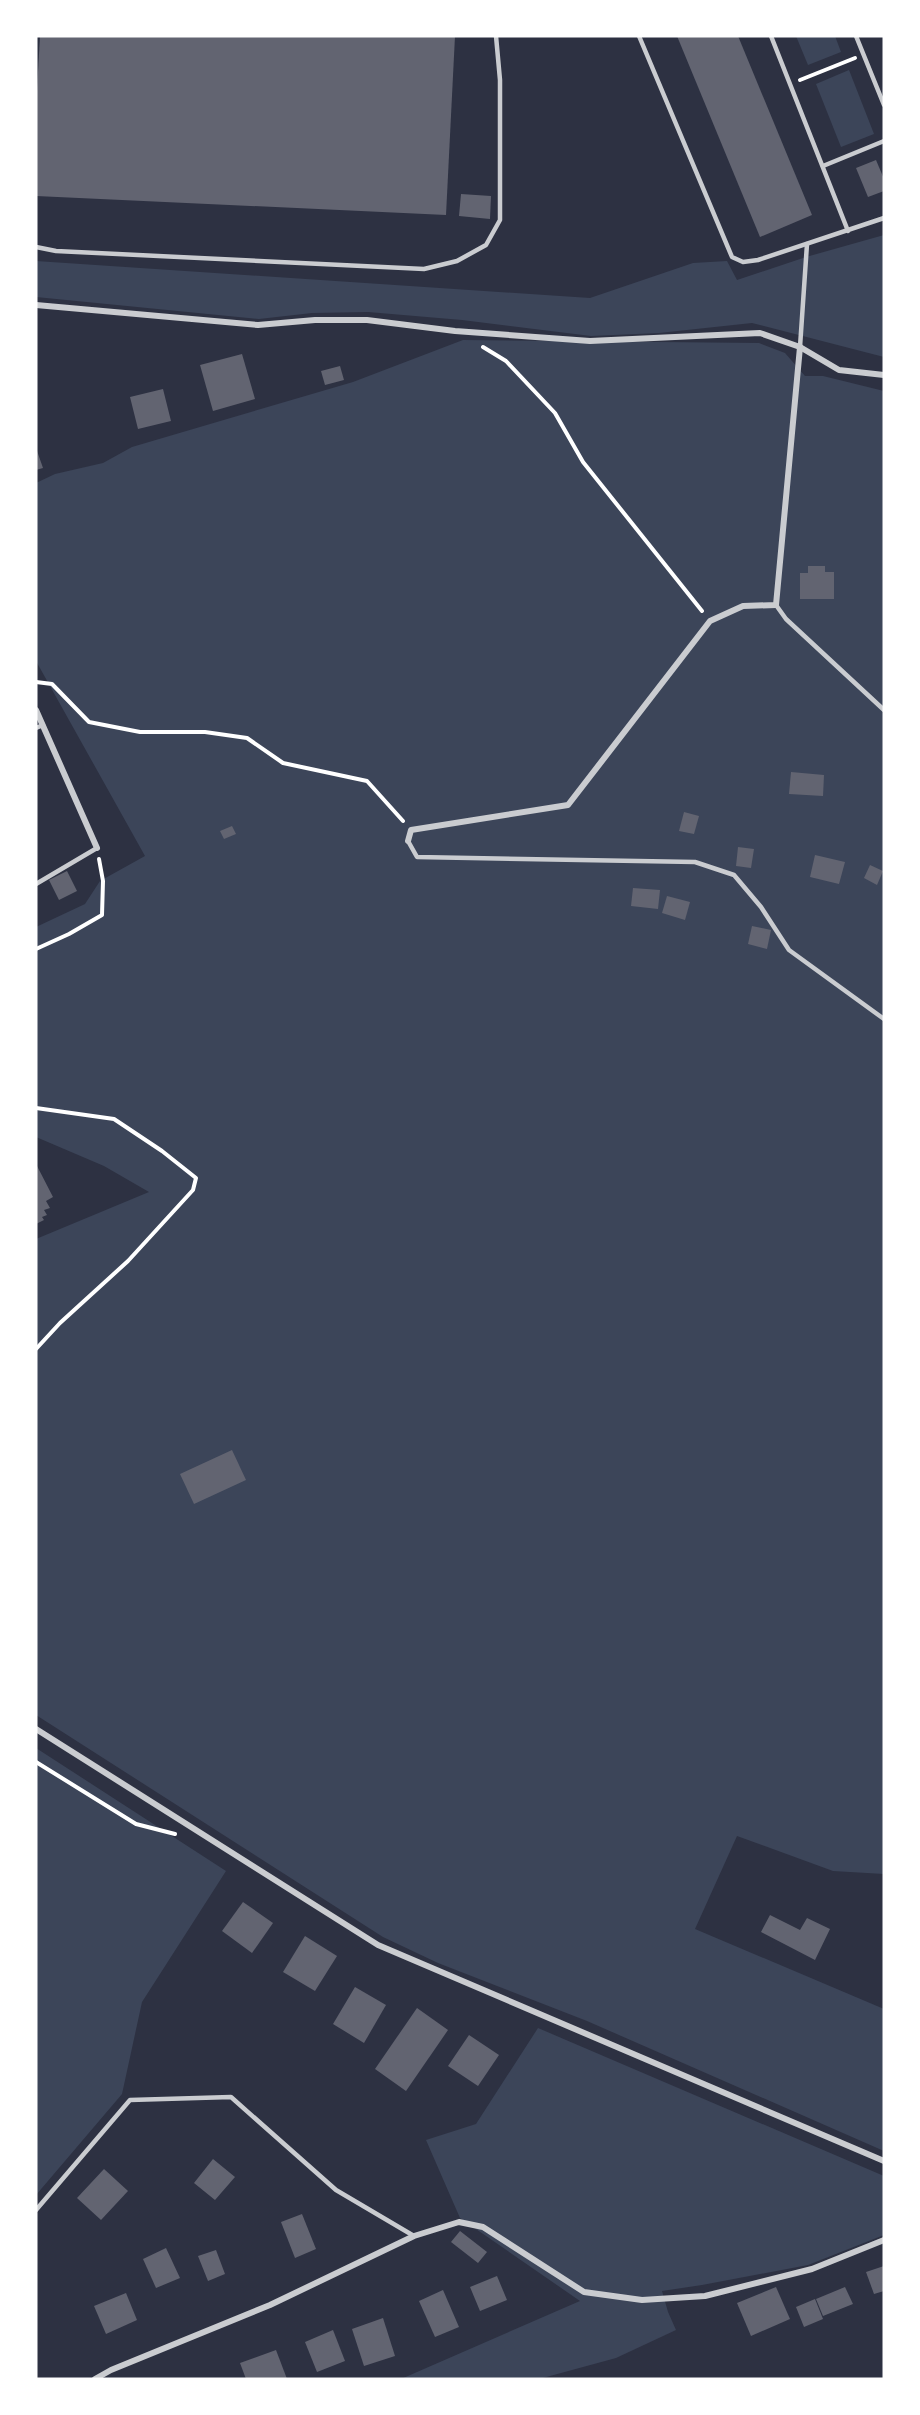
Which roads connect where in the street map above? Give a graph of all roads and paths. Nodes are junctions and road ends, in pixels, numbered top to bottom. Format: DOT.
graph roads {
  1 [pos="496,36"];
  2 [pos="639,36"];
  3 [pos="771,36"];
  4 [pos="856,36"];
  5 [pos="864,55"];
  6 [pos="790,84"];
  7 [pos="884,105"];
  8 [pos="884,141"];
  9 [pos="823,166"];
  10 [pos="884,218"];
  11 [pos="848,231"];
  12 [pos="807,244"];
  13 [pos="36,247"];
  14 [pos="36,305"];
  15 [pos="456,331"];
  16 [pos="800,347"];
  17 [pos="884,375"];
  18 [pos="776,605"];
  19 [pos="711,621"];
  20 [pos="36,682"];
  21 [pos="36,710"];
  22 [pos="884,711"];
  23 [pos="39,726"];
  24 [pos="411,830"];
  25 [pos="408,842"];
  26 [pos="97,848"];
  27 [pos="36,884"];
  28 [pos="36,949"];
  29 [pos="884,1018"];
  30 [pos="36,1108"];
  31 [pos="36,1349"];
  32 [pos="36,1729"];
  33 [pos="36,1762"];
  34 [pos="180,1835"];
  35 [pos="884,2161"];
  36 [pos="36,2210"];
  37 [pos="414,2236"];
  38 [pos="884,2240"];
  39 [pos="95,2379"];
  1 -- 13 [label="lane"];
  2 -- 12 [label="lane"];
  3 -- 6 [label="lane"];
  4 -- 5 [label="lane"];
  5 -- 6 [label="path"];
  5 -- 7 [label="lane"];
  6 -- 9 [label="lane"];
  8 -- 9 [label="lane"];
  9 -- 11 [label="lane"];
  10 -- 11 [label="lane"];
  11 -- 12 [label="lane"];
  12 -- 16 [label="lane"];
  14 -- 15 [label="street"];
  15 -- 16 [label="street"];
  15 -- 19 [label="path"];
  16 -- 17 [label="street"];
  16 -- 18 [label="street"];
  18 -- 19 [label="street"];
  18 -- 22 [label="lane"];
  19 -- 24 [label="street"];
  20 -- 24 [label="path"];
  21 -- 23 [label="street"];
  23 -- 26 [label="street"];
  24 -- 25 [label="street"];
  25 -- 29 [label="lane"];
  26 -- 27 [label="lane"];
  26 -- 28 [label="path"];
  30 -- 31 [label="path"];
  32 -- 35 [label="street"];
  33 -- 34 [label="path"];
  36 -- 37 [label="lane"];
  37 -- 38 [label="street"];
  37 -- 39 [label="street"];
}
